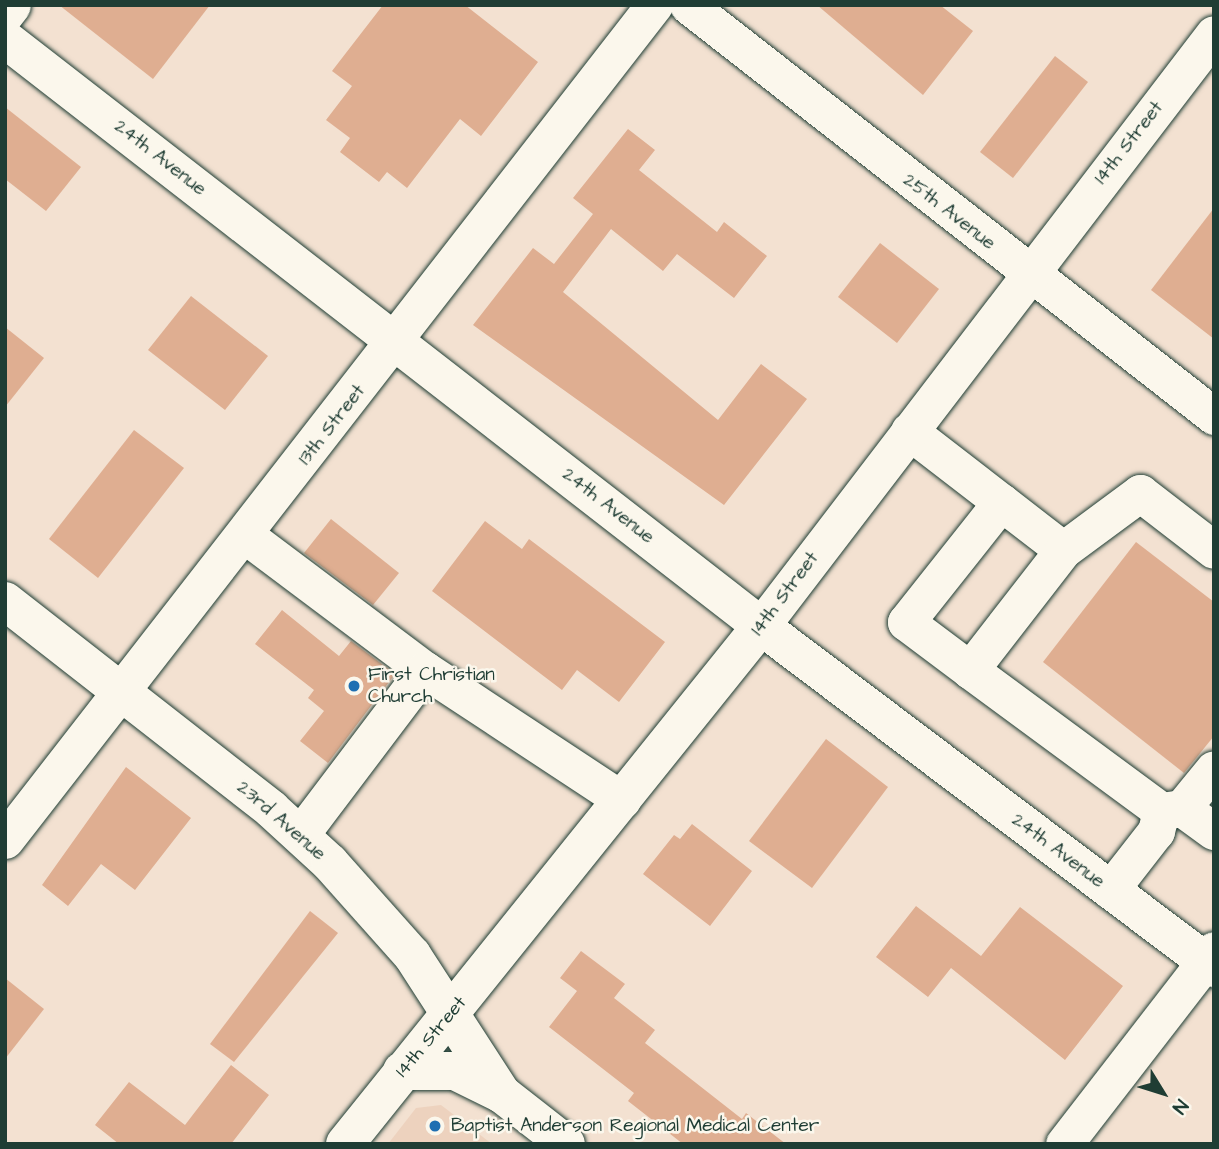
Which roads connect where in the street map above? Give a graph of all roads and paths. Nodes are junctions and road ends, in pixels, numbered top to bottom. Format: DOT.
graph roads {
  1 [pos="12,5"];
  2 [pos="654,5"];
  3 [pos="688,5"];
  4 [pos="5,14"];
  5 [pos="1214,34"];
  6 [pos="5,39"];
  7 [pos="1028,275"];
  8 [pos="397,342"];
  9 [pos="1214,416"];
  10 [pos="909,431"];
  11 [pos="1001,502"];
  12 [pos="245,536"];
  13 [pos="1063,550"];
  14 [pos="1214,550"];
  15 [pos="5,601"];
  16 [pos="761,626"];
  17 [pos="425,670"];
  18 [pos="970,670"];
  19 [pos="122,692"];
  20 [pos="1214,769"];
  21 [pos="622,800"];
  22 [pos="1171,809"];
  23 [pos="1214,831"];
  24 [pos="300,835"];
  25 [pos="5,840"];
  26 [pos="1110,890"];
  27 [pos="1211,960"];
  28 [pos="451,1015"];
  29 [pos="402,1071"];
  30 [pos="502,1094"];
  31 [pos="345,1144"];
  32 [pos="566,1144"];
  33 [pos="1064,1144"];
  1 -- 4 [label="street"];
  2 -- 8 [label="street, 13th Street"];
  3 -- 7 [label="street, 25th Avenue"];
  5 -- 7 [label="street, 14th Street"];
  6 -- 8 [label="main road, 24th Avenue"];
  7 -- 9 [label="street, 25th Avenue"];
  7 -- 10 [label="street, 14th Street"];
  8 -- 12 [label="street, 13th Street"];
  8 -- 16 [label="main road, 24th Avenue"];
  10 -- 11 [label="street"];
  10 -- 16 [label="street, 14th Street"];
  11 -- 13 [label="street"];
  11 -- 18 [label="street"];
  12 -- 17 [label="street"];
  12 -- 19 [label="street, 13th Street"];
  13 -- 14 [label="street"];
  13 -- 18 [label="street"];
  15 -- 19 [label="main road, 23rd Avenue"];
  16 -- 21 [label="main road, 14th Street"];
  16 -- 26 [label="main road, 24th Avenue"];
  17 -- 21 [label="street"];
  17 -- 24 [label="street"];
  18 -- 22 [label="street"];
  19 -- 24 [label="main road, 23rd Avenue"];
  19 -- 25 [label="street, 13th Street"];
  20 -- 22 [label="street"];
  21 -- 28 [label="main road, 14th Street"];
  22 -- 23 [label="street"];
  22 -- 26 [label="street"];
  24 -- 28 [label="main road, 23rd Avenue"];
  26 -- 27 [label="main road, 24th Avenue"];
  27 -- 33 [label="street"];
  28 -- 29 [label="main road, 14th Street"];
  28 -- 30 [label="main road, 23rd Avenue"];
  29 -- 30 [label="main road, 23rd Avenue"];
  29 -- 31 [label="main road, 14th Street"];
  30 -- 32 [label="main road, 23rd Avenue"];
}
